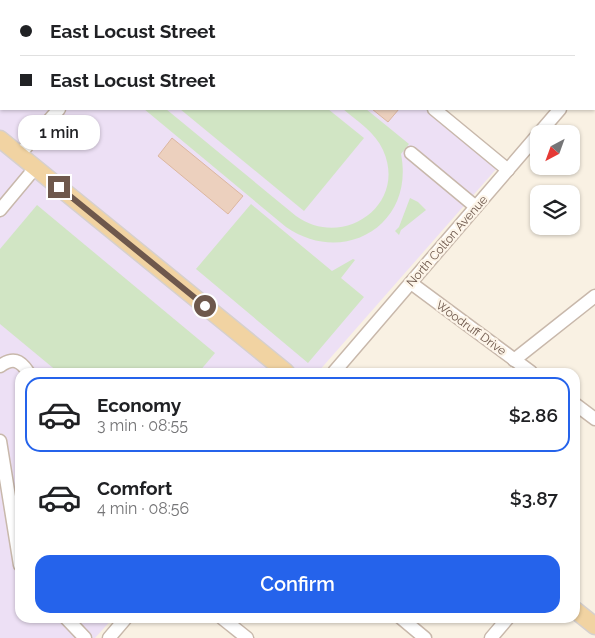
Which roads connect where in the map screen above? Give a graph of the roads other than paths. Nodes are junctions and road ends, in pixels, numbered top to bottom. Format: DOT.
graph roads {
  1 [pos="58,110"];
  2 [pos="435,110"];
  3 [pos="559,110"];
  4 [pos="0,139"];
  5 [pos="411,153"];
  6 [pos="20,155"];
  7 [pos="35,168"];
  8 [pos="508,170"];
  9 [pos="476,207"];
  10 [pos="0,210"];
  11 [pos="411,283"];
  12 [pos="595,296"];
  13 [pos="514,360"];
  14 [pos="0,366"];
  15 [pos="25,368"];
  16 [pos="281,368"];
  17 [pos="337,368"];
  18 [pos="525,368"];
  19 [pos="580,408"];
  20 [pos="595,419"];
  21 [pos="0,441"];
  22 [pos="15,534"];
  23 [pos="580,614"];
  24 [pos="71,623"];
  25 [pos="122,623"];
  26 [pos="228,623"];
  27 [pos="407,623"];
  28 [pos="504,623"];
  29 [pos="595,626"];
  30 [pos="85,638"];
  31 [pos="109,638"];
  32 [pos="247,638"];
  33 [pos="425,638"];
  34 [pos="491,638"];
  1 -- 6 [label="street"];
  2 -- 8 [label="street"];
  3 -- 8 [label="street, North Colton Avenue"];
  4 -- 6 [label="main road"];
  5 -- 9 [label="street"];
  6 -- 7 [label="main road"];
  7 -- 10 [label="street"];
  7 -- 16 [label="main road"];
  8 -- 9 [label="street, North Colton Avenue"];
  9 -- 11 [label="street, North Colton Avenue"];
  11 -- 13 [label="street, Woodruff Drive"];
  11 -- 17 [label="street, North Colton Avenue"];
  12 -- 13 [label="street"];
  13 -- 18 [label="street, Woodruff Drive"];
  14 -- 15 [label="street"];
  19 -- 20 [label="street"];
  21 -- 22 [label="street"];
  23 -- 29 [label="main road"];
  24 -- 30 [label="street"];
  25 -- 31 [label="street"];
  26 -- 32 [label="street"];
  27 -- 33 [label="street"];
  28 -- 34 [label="street"];
}
